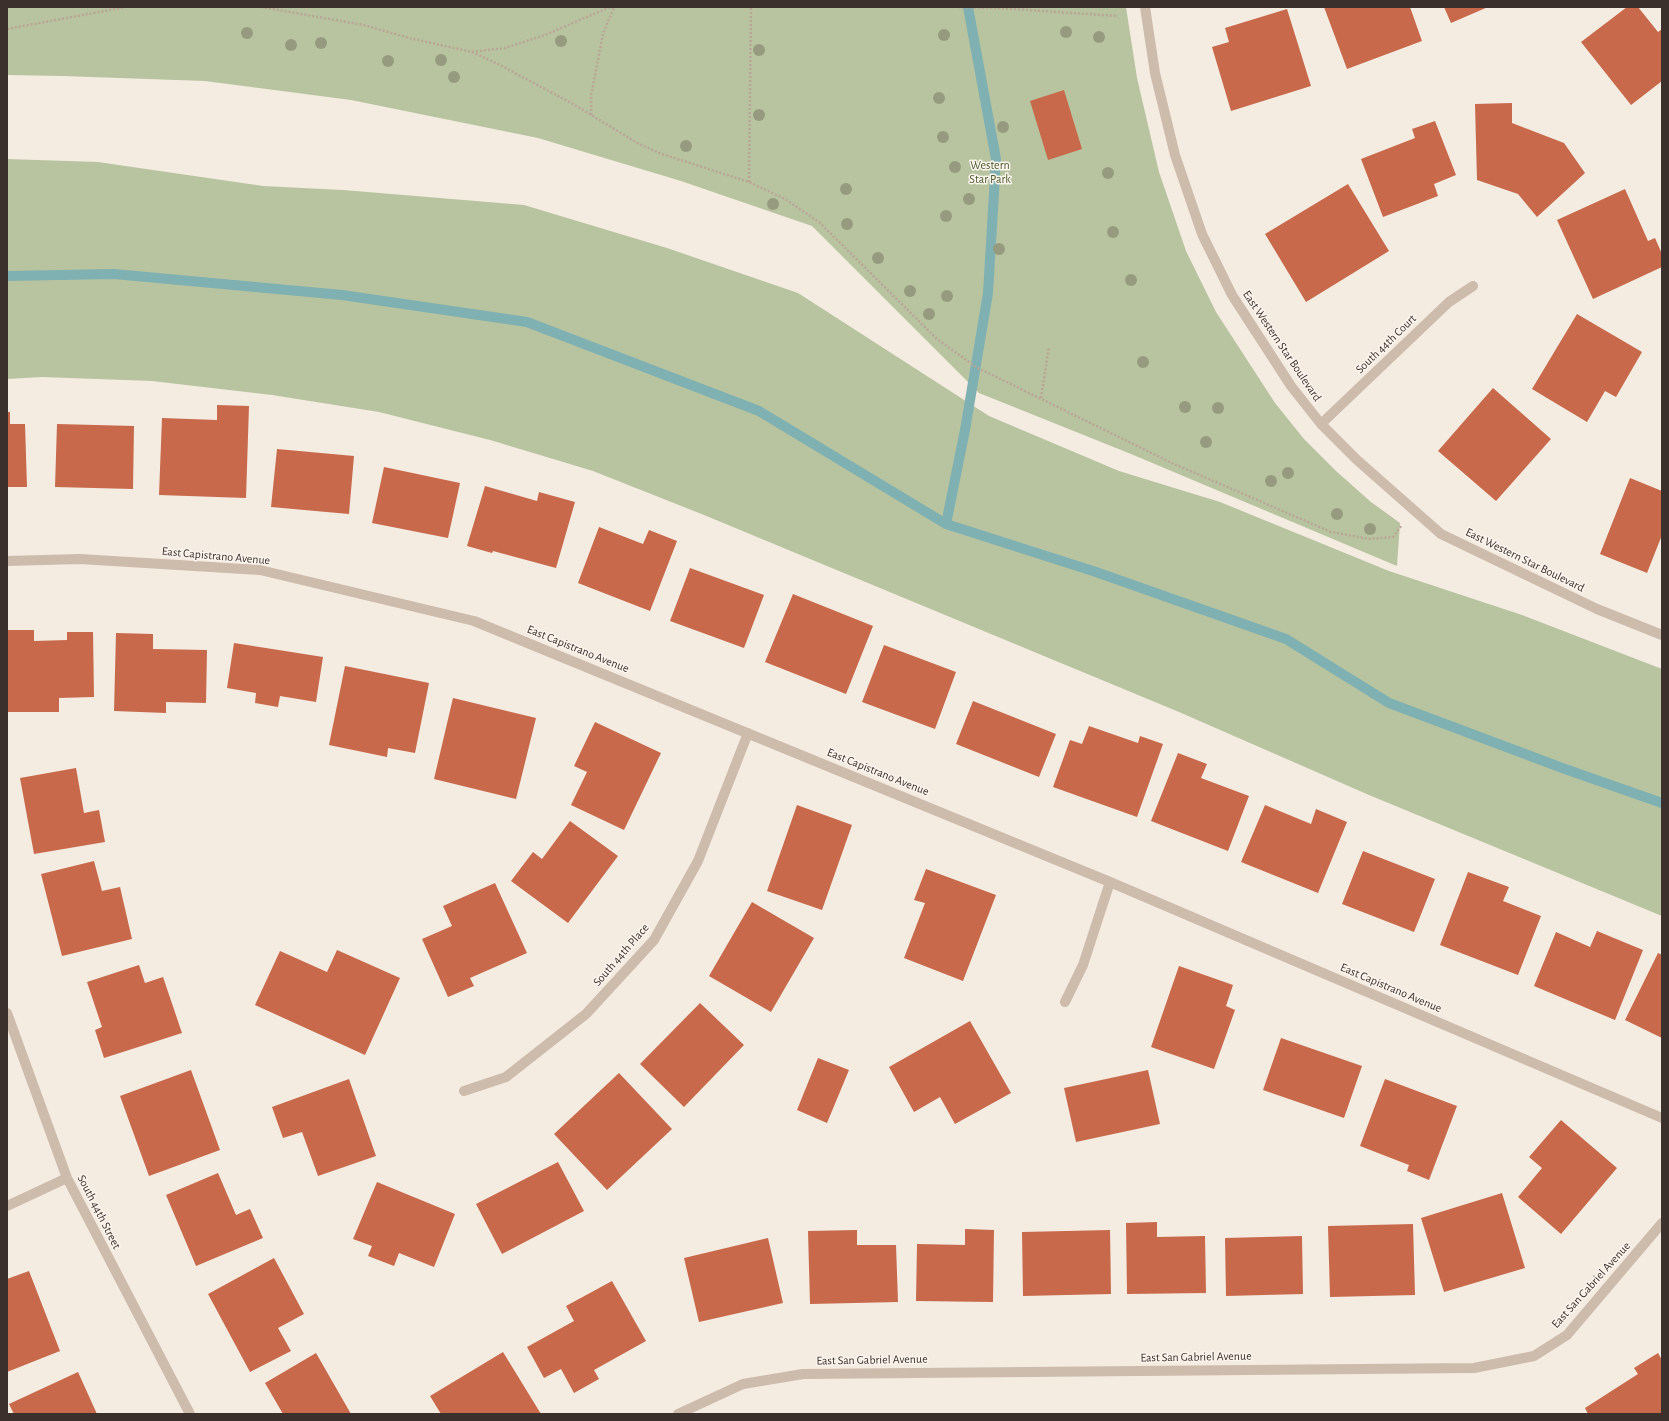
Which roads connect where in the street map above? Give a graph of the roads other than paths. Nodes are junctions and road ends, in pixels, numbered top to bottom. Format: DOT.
graph roads {
  1 [pos="1145,7"];
  2 [pos="1473,286"];
  3 [pos="1321,424"];
  4 [pos="7,562"];
  5 [pos="1662,635"];
  6 [pos="748,733"];
  7 [pos="1110,882"];
  8 [pos="1064,1002"];
  9 [pos="7,1013"];
  10 [pos="464,1091"];
  11 [pos="1662,1118"];
  12 [pos="67,1178"];
  13 [pos="7,1206"];
  14 [pos="1662,1223"];
  15 [pos="190,1414"];
  16 [pos="678,1414"];
  1 -- 3 [label="street, East Western Star Boulevard"];
  2 -- 3 [label="street, South 44th Court"];
  3 -- 5 [label="street, East Western Star Boulevard"];
  4 -- 6 [label="street, East Capistrano Avenue"];
  6 -- 7 [label="street, East Capistrano Avenue"];
  6 -- 10 [label="street, South 44th Place"];
  7 -- 8 [label="street"];
  7 -- 11 [label="street, East Capistrano Avenue"];
  9 -- 12 [label="street, South 44th Street"];
  12 -- 13 [label="street"];
  12 -- 15 [label="street, South 44th Street"];
  14 -- 16 [label="street, East San Gabriel Avenue"];
}
